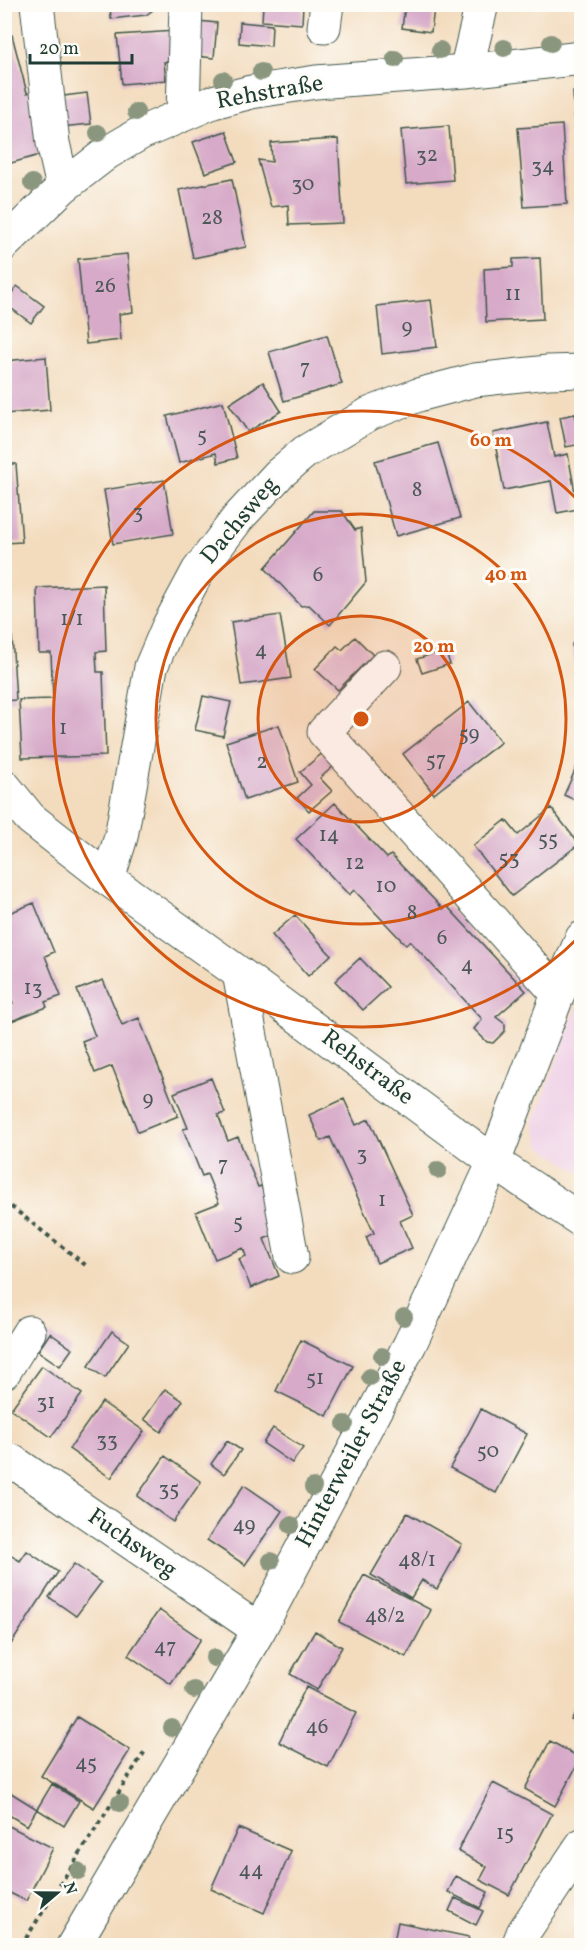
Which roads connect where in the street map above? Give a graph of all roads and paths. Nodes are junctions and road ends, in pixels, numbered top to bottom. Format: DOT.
graph roads {
  1 [pos="36,4"];
  2 [pos="186,4"];
  3 [pos="482,4"];
  4 [pos="582,58"];
  5 [pos="466,71"];
  6 [pos="183,114"];
  7 [pos="63,187"];
  8 [pos="4,244"];
  9 [pos="582,371"];
  10 [pos="385,667"];
  11 [pos="4,786"];
  12 [pos="108,879"];
  13 [pos="582,939"];
  14 [pos="239,973"];
  15 [pos="558,994"];
  16 [pos="494,1162"];
  17 [pos="4,1202"];
  18 [pos="582,1221"];
  19 [pos="292,1257"];
  20 [pos="88,1267"];
  21 [pos="29,1332"];
  22 [pos="4,1372"];
  23 [pos="4,1462"];
  24 [pos="259,1630"];
  25 [pos="149,1744"];
  26 [pos="582,1845"];
  27 [pos="21,1946"];
  28 [pos="73,1946"];
  29 [pos="518,1946"];
  1 -- 7 [label="street"];
  2 -- 6 [label="street"];
  3 -- 5 [label="street"];
  4 -- 5 [label="street, Rehstraße"];
  5 -- 6 [label="street, Rehstraße"];
  6 -- 7 [label="street, Rehstraße"];
  7 -- 8 [label="street, Rehstraße"];
  9 -- 12 [label="street, Dachsweg"];
  10 -- 15 [label="street"];
  11 -- 12 [label="street, Rehstraße"];
  12 -- 14 [label="street, Rehstraße"];
  13 -- 15 [label="street, Hinterweiler Straße"];
  14 -- 16 [label="street, Rehstraße"];
  14 -- 19 [label="street"];
  15 -- 16 [label="street, Hinterweiler Straße"];
  16 -- 18 [label="street, Rehstraße"];
  16 -- 24 [label="street, Hinterweiler Straße"];
  17 -- 20 [label="path"];
  21 -- 22 [label="street"];
  23 -- 24 [label="street, Fuchsweg"];
  24 -- 28 [label="street, Hinterweiler Straße"];
  25 -- 27 [label="path"];
  26 -- 29 [label="street"];
}
